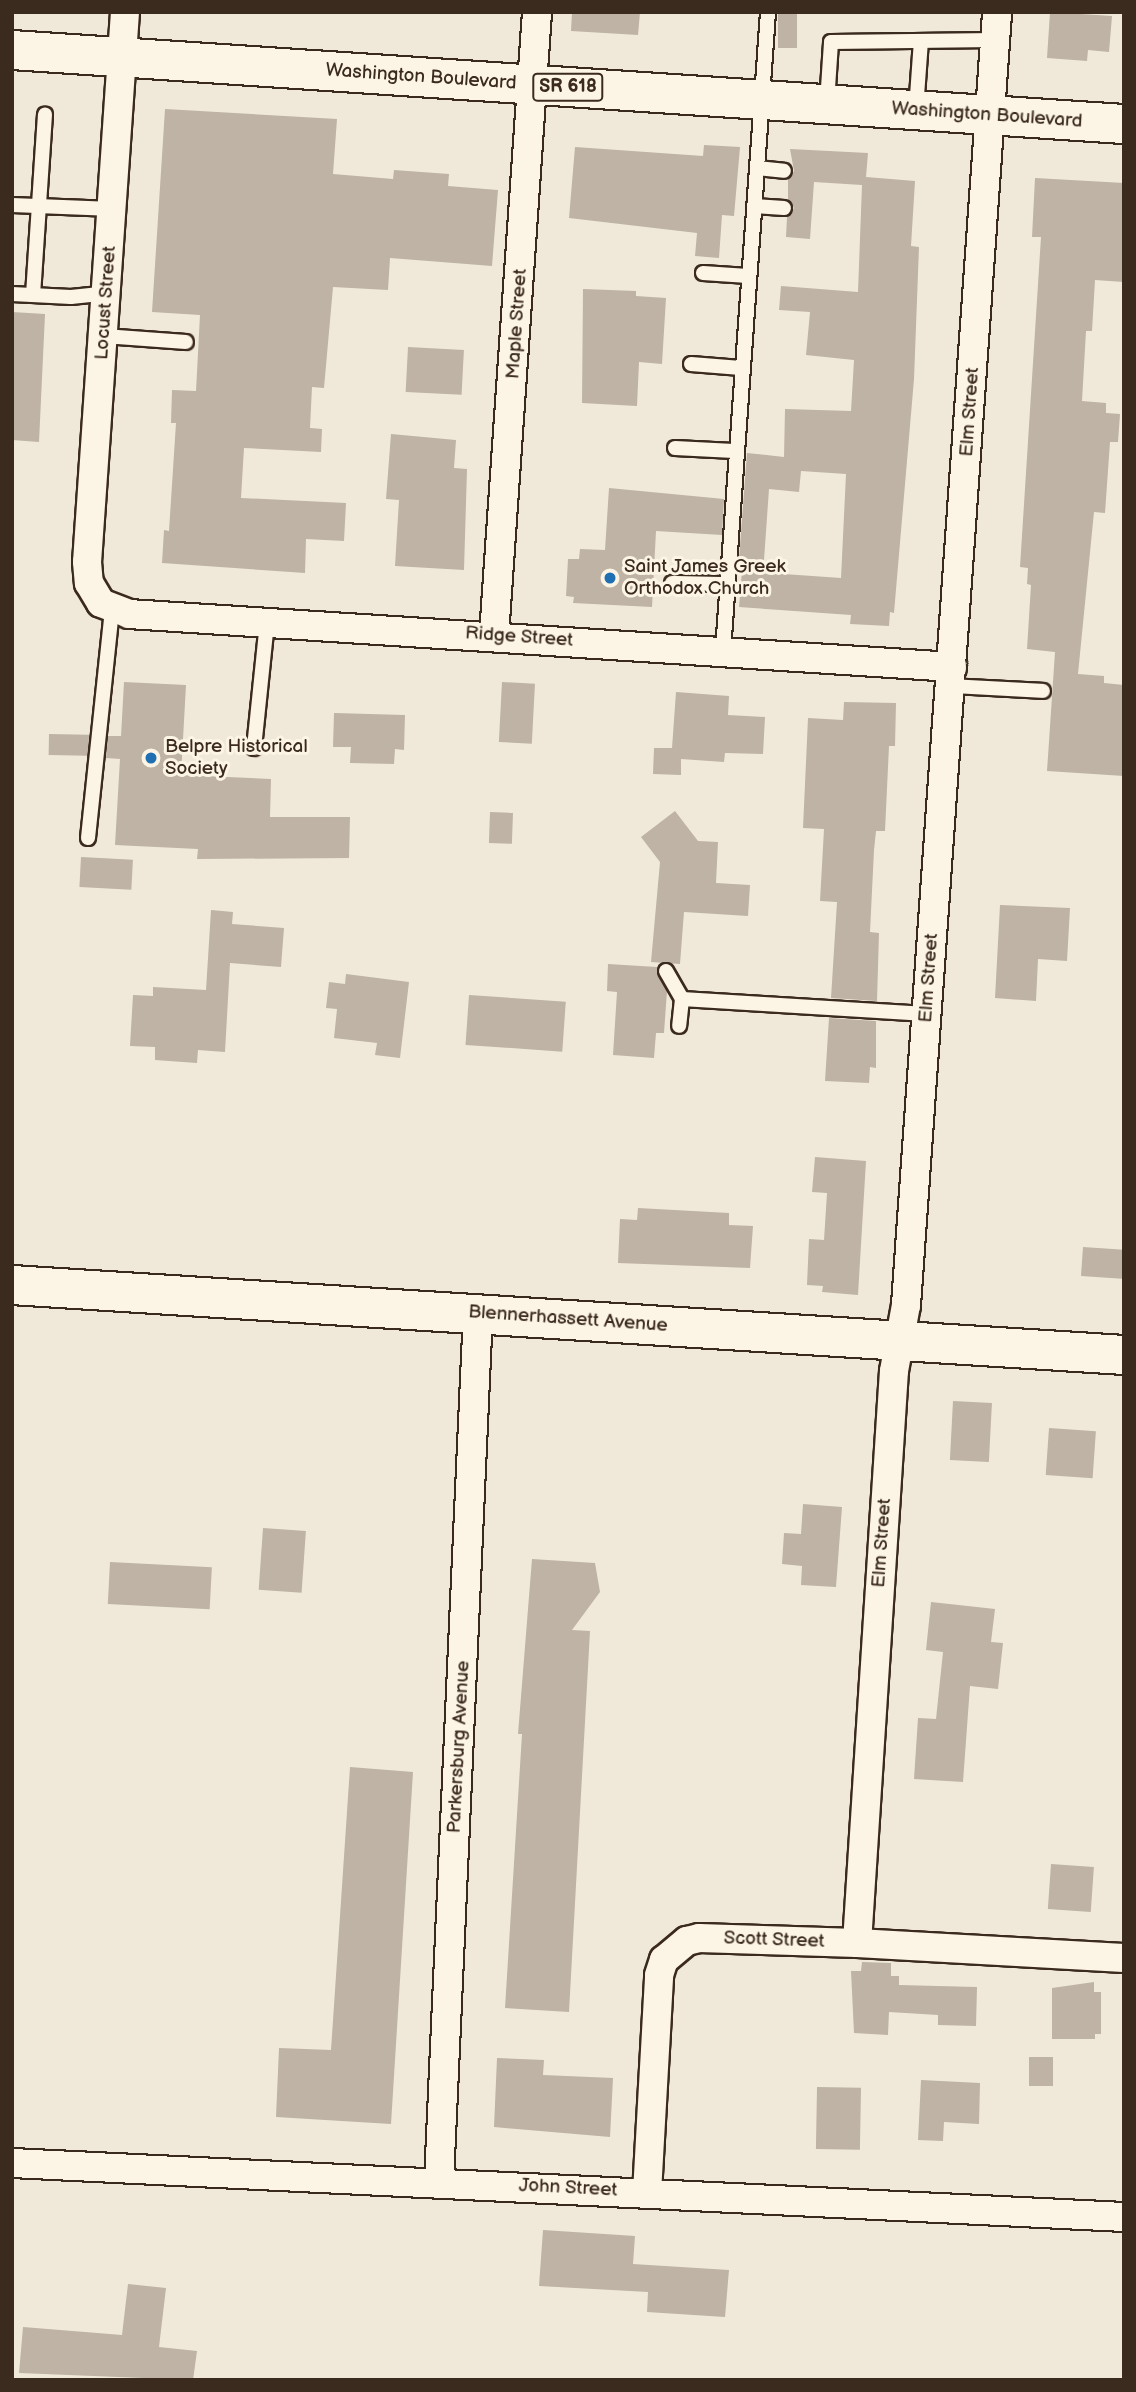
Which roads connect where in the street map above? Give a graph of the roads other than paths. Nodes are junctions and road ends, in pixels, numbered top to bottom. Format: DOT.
graph roads {
  1 [pos="125,12"];
  2 [pos="537,12"];
  3 [pos="768,12"];
  4 [pos="997,12"];
  5 [pos="995,40"];
  6 [pos="921,41"];
  7 [pos="12,50"];
  8 [pos="124,59"];
  9 [pos="534,85"];
  10 [pos="762,100"];
  11 [pos="827,104"];
  12 [pos="916,110"];
  13 [pos="45,114"];
  14 [pos="990,115"];
  15 [pos="1124,124"];
  16 [pos="757,168"];
  17 [pos="784,171"];
  18 [pos="12,205"];
  19 [pos="40,206"];
  20 [pos="754,206"];
  21 [pos="785,208"];
  22 [pos="113,209"];
  23 [pos="703,273"];
  24 [pos="748,276"];
  25 [pos="107,293"];
  26 [pos="12,294"];
  27 [pos="33,295"];
  28 [pos="104,336"];
  29 [pos="186,342"];
  30 [pos="691,364"];
  31 [pos="741,368"];
  32 [pos="675,447"];
  33 [pos="734,451"];
  34 [pos="672,583"];
  35 [pos="726,584"];
  36 [pos="103,602"];
  37 [pos="267,622"];
  38 [pos="494,635"];
  39 [pos="723,651"];
  40 [pos="951,677"];
  41 [pos="1043,691"];
  42 [pos="254,748"];
  43 [pos="88,838"];
  44 [pos="666,971"];
  45 [pos="682,999"];
  46 [pos="927,1014"];
  47 [pos="679,1026"];
  48 [pos="12,1285"];
  49 [pos="478,1313"];
  50 [pos="900,1341"];
  51 [pos="1124,1355"];
  52 [pos="858,1943"];
  53 [pos="1124,1958"];
  54 [pos="12,2163"];
  55 [pos="439,2181"];
  56 [pos="647,2193"];
  57 [pos="1124,2217"];
  1 -- 8 [label="street, Locust Street"];
  2 -- 9 [label="street, Maple Street"];
  3 -- 10 [label="lane"];
  4 -- 5 [label="street, Elm Street"];
  5 -- 6 [label="lane"];
  5 -- 14 [label="street, Elm Street"];
  6 -- 11 [label="lane"];
  6 -- 12 [label="lane"];
  7 -- 8 [label="main road, Washington Boulevard / SR 618"];
  8 -- 9 [label="main road, Washington Boulevard / SR 618"];
  8 -- 22 [label="street, Locust Street"];
  9 -- 10 [label="main road, Washington Boulevard / SR 618"];
  9 -- 38 [label="street, Maple Street"];
  10 -- 11 [label="main road, Washington Boulevard / SR 618"];
  10 -- 16 [label="lane"];
  11 -- 12 [label="main road, Washington Boulevard / SR 618"];
  12 -- 14 [label="main road, Washington Boulevard / SR 618"];
  13 -- 19 [label="lane"];
  14 -- 15 [label="main road, Washington Boulevard / SR 618"];
  14 -- 40 [label="street, Elm Street"];
  16 -- 17 [label="lane"];
  16 -- 20 [label="lane"];
  18 -- 19 [label="lane"];
  19 -- 22 [label="lane"];
  19 -- 27 [label="lane"];
  20 -- 21 [label="lane"];
  20 -- 24 [label="lane"];
  22 -- 25 [label="street, Locust Street"];
  23 -- 24 [label="lane"];
  24 -- 31 [label="lane"];
  25 -- 27 [label="lane"];
  25 -- 28 [label="street, Locust Street"];
  26 -- 27 [label="lane"];
  28 -- 29 [label="lane"];
  28 -- 36 [label="street, Locust Street"];
  30 -- 31 [label="lane"];
  31 -- 33 [label="lane"];
  32 -- 33 [label="lane"];
  33 -- 35 [label="lane"];
  34 -- 35 [label="lane"];
  35 -- 39 [label="lane"];
  36 -- 37 [label="street, Ridge Street"];
  36 -- 43 [label="lane"];
  37 -- 38 [label="street, Ridge Street"];
  37 -- 42 [label="lane"];
  38 -- 39 [label="street, Ridge Street"];
  39 -- 40 [label="street, Ridge Street"];
  40 -- 41 [label="lane"];
  40 -- 46 [label="street, Elm Street"];
  44 -- 45 [label="lane"];
  45 -- 46 [label="lane"];
  45 -- 47 [label="lane"];
  46 -- 50 [label="street, Elm Street"];
  48 -- 49 [label="main road, Blennerhassett Avenue"];
  49 -- 50 [label="main road, Blennerhassett Avenue"];
  49 -- 55 [label="street, Parkersburg Avenue"];
  50 -- 51 [label="main road, Blennerhassett Avenue"];
  50 -- 52 [label="street, Elm Street"];
  52 -- 53 [label="street, Scott Street"];
  52 -- 56 [label="street, Scott Street"];
  54 -- 55 [label="street, John Street"];
  55 -- 56 [label="street, John Street"];
  56 -- 57 [label="street, John Street"];
}
